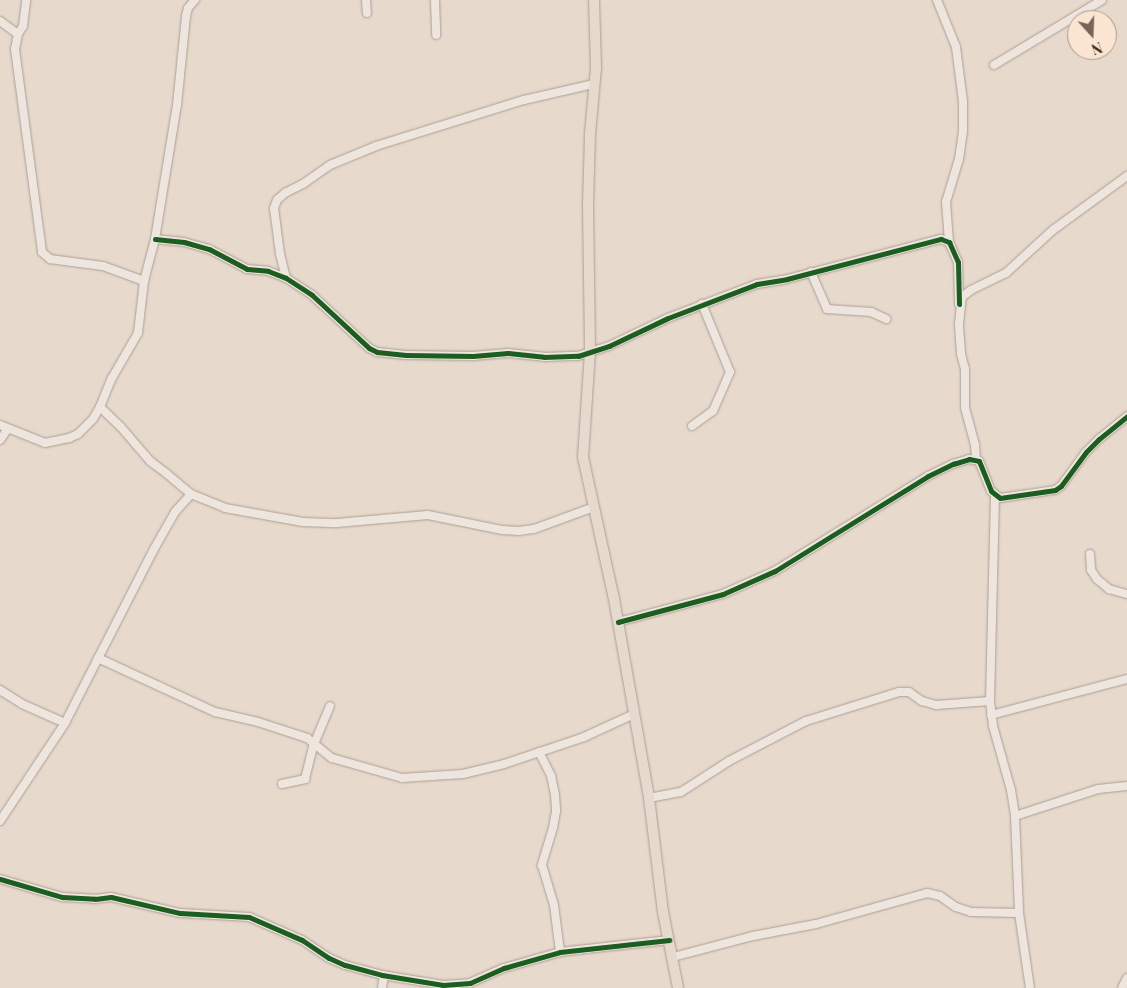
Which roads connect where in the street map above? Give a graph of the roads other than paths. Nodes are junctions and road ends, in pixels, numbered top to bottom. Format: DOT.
graph roads {
  1 [pos="26,0"];
  2 [pos="195,0"];
  3 [pos="366,0"];
  4 [pos="435,0"];
  5 [pos="594,0"];
  6 [pos="937,0"];
  7 [pos="1102,0"];
  8 [pos="367,13"];
  9 [pos="0,22"];
  10 [pos="18,34"];
  11 [pos="436,35"];
  12 [pos="994,65"];
  13 [pos="594,84"];
  14 [pos="1127,176"];
  15 [pos="155,239"];
  16 [pos="949,242"];
  17 [pos="812,272"];
  18 [pos="286,278"];
  19 [pos="144,281"];
  20 [pos="959,285"];
  21 [pos="979,286"];
  22 [pos="702,304"];
  23 [pos="959,304"];
  24 [pos="886,319"];
  25 [pos="590,352"];
  26 [pos="100,408"];
  27 [pos="1127,416"];
  28 [pos="0,425"];
  29 [pos="692,426"];
  30 [pos="8,430"];
  31 [pos="0,440"];
  32 [pos="976,459"];
  33 [pos="191,494"];
  34 [pos="995,496"];
  35 [pos="594,506"];
  36 [pos="1090,554"];
  37 [pos="1127,594"];
  38 [pos="618,622"];
  39 [pos="98,658"];
  40 [pos="1127,679"];
  41 [pos="0,690"];
  42 [pos="990,701"];
  43 [pos="330,706"];
  44 [pos="634,714"];
  45 [pos="991,715"];
  46 [pos="65,723"];
  47 [pos="314,744"];
  48 [pos="539,752"];
  49 [pos="282,784"];
  50 [pos="1127,786"];
  51 [pos="649,798"];
  52 [pos="1015,816"];
  53 [pos="0,821"];
  54 [pos="0,879"];
  55 [pos="1019,913"];
  56 [pos="669,940"];
  57 [pos="560,952"];
  58 [pos="673,957"];
  59 [pos="384,976"];
  60 [pos="1127,978"];
  61 [pos="382,988"];
  62 [pos="678,988"];
  63 [pos="1030,988"];
  64 [pos="1122,988"];
  1 -- 10 [label="street"];
  2 -- 15 [label="street"];
  3 -- 8 [label="street"];
  4 -- 11 [label="street"];
  5 -- 13 [label="main road"];
  6 -- 16 [label="street"];
  7 -- 12 [label="street"];
  9 -- 10 [label="street"];
  10 -- 19 [label="street"];
  13 -- 18 [label="street"];
  13 -- 25 [label="main road"];
  14 -- 21 [label="street"];
  15 -- 18 [label="street"];
  15 -- 19 [label="street"];
  16 -- 17 [label="street"];
  16 -- 20 [label="street"];
  17 -- 22 [label="street"];
  17 -- 24 [label="street"];
  18 -- 25 [label="street"];
  19 -- 26 [label="street"];
  20 -- 21 [label="street"];
  20 -- 23 [label="street"];
  21 -- 23 [label="street"];
  22 -- 25 [label="street"];
  22 -- 29 [label="street"];
  23 -- 32 [label="street"];
  25 -- 35 [label="main road"];
  26 -- 30 [label="street"];
  26 -- 33 [label="street"];
  27 -- 34 [label="street"];
  28 -- 30 [label="street"];
  30 -- 31 [label="street"];
  32 -- 34 [label="street"];
  32 -- 38 [label="street"];
  33 -- 35 [label="street"];
  33 -- 39 [label="street"];
  34 -- 42 [label="street"];
  35 -- 38 [label="main road"];
  36 -- 37 [label="street"];
  38 -- 44 [label="main road"];
  39 -- 46 [label="street"];
  39 -- 47 [label="street"];
  40 -- 45 [label="street"];
  41 -- 46 [label="street"];
  42 -- 45 [label="street"];
  42 -- 51 [label="street"];
  43 -- 47 [label="street"];
  44 -- 48 [label="street"];
  44 -- 51 [label="main road"];
  45 -- 52 [label="street"];
  46 -- 53 [label="street"];
  47 -- 48 [label="street"];
  47 -- 49 [label="street"];
  48 -- 57 [label="street"];
  50 -- 52 [label="street"];
  51 -- 56 [label="main road"];
  52 -- 55 [label="street"];
  54 -- 59 [label="street"];
  55 -- 58 [label="street"];
  55 -- 63 [label="street"];
  56 -- 57 [label="street"];
  56 -- 58 [label="main road"];
  57 -- 59 [label="street"];
  58 -- 62 [label="main road"];
  59 -- 61 [label="street"];
  60 -- 64 [label="street"];
}
